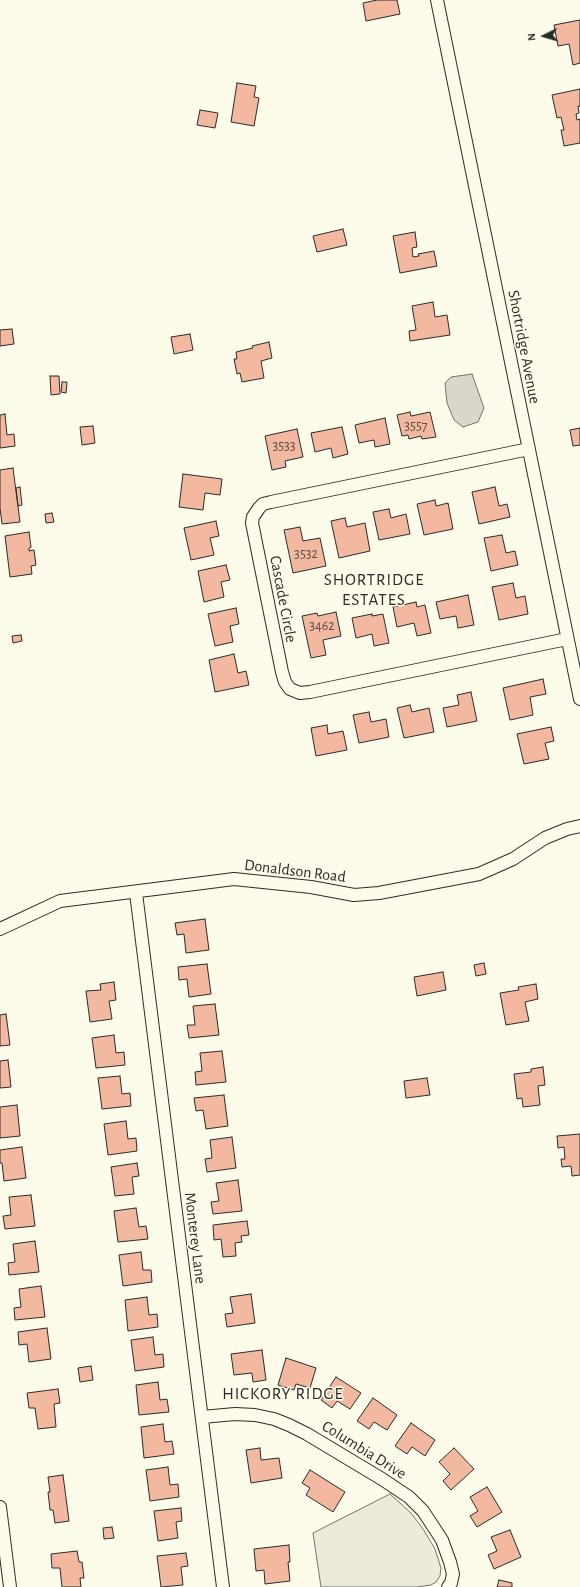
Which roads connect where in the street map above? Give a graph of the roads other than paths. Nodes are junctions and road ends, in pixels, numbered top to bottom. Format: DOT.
graph roads {
  1 [pos="437,0"];
  2 [pos="529,449"];
  3 [pos="567,639"];
  4 [pos="580,699"];
  5 [pos="580,826"];
  6 [pos="136,893"];
  7 [pos="0,929"];
  8 [pos="202,1417"];
  9 [pos="0,1507"];
  10 [pos="10,1587"];
  11 [pos="223,1587"];
  12 [pos="448,1587"];
  1 -- 2 [label="street, Shortridge Avenue"];
  2 -- 3 [label="street, Shortridge Avenue"];
  2 -- 3 [label="street, Cascade Circle"];
  3 -- 4 [label="street, Shortridge Avenue"];
  5 -- 6 [label="street, Donaldson Road"];
  6 -- 7 [label="street, Donaldson Road"];
  6 -- 8 [label="street, Monterey Lane"];
  8 -- 11 [label="street, Monterey Lane"];
  8 -- 12 [label="street, Columbia Drive"];
  9 -- 10 [label="street"];
}
